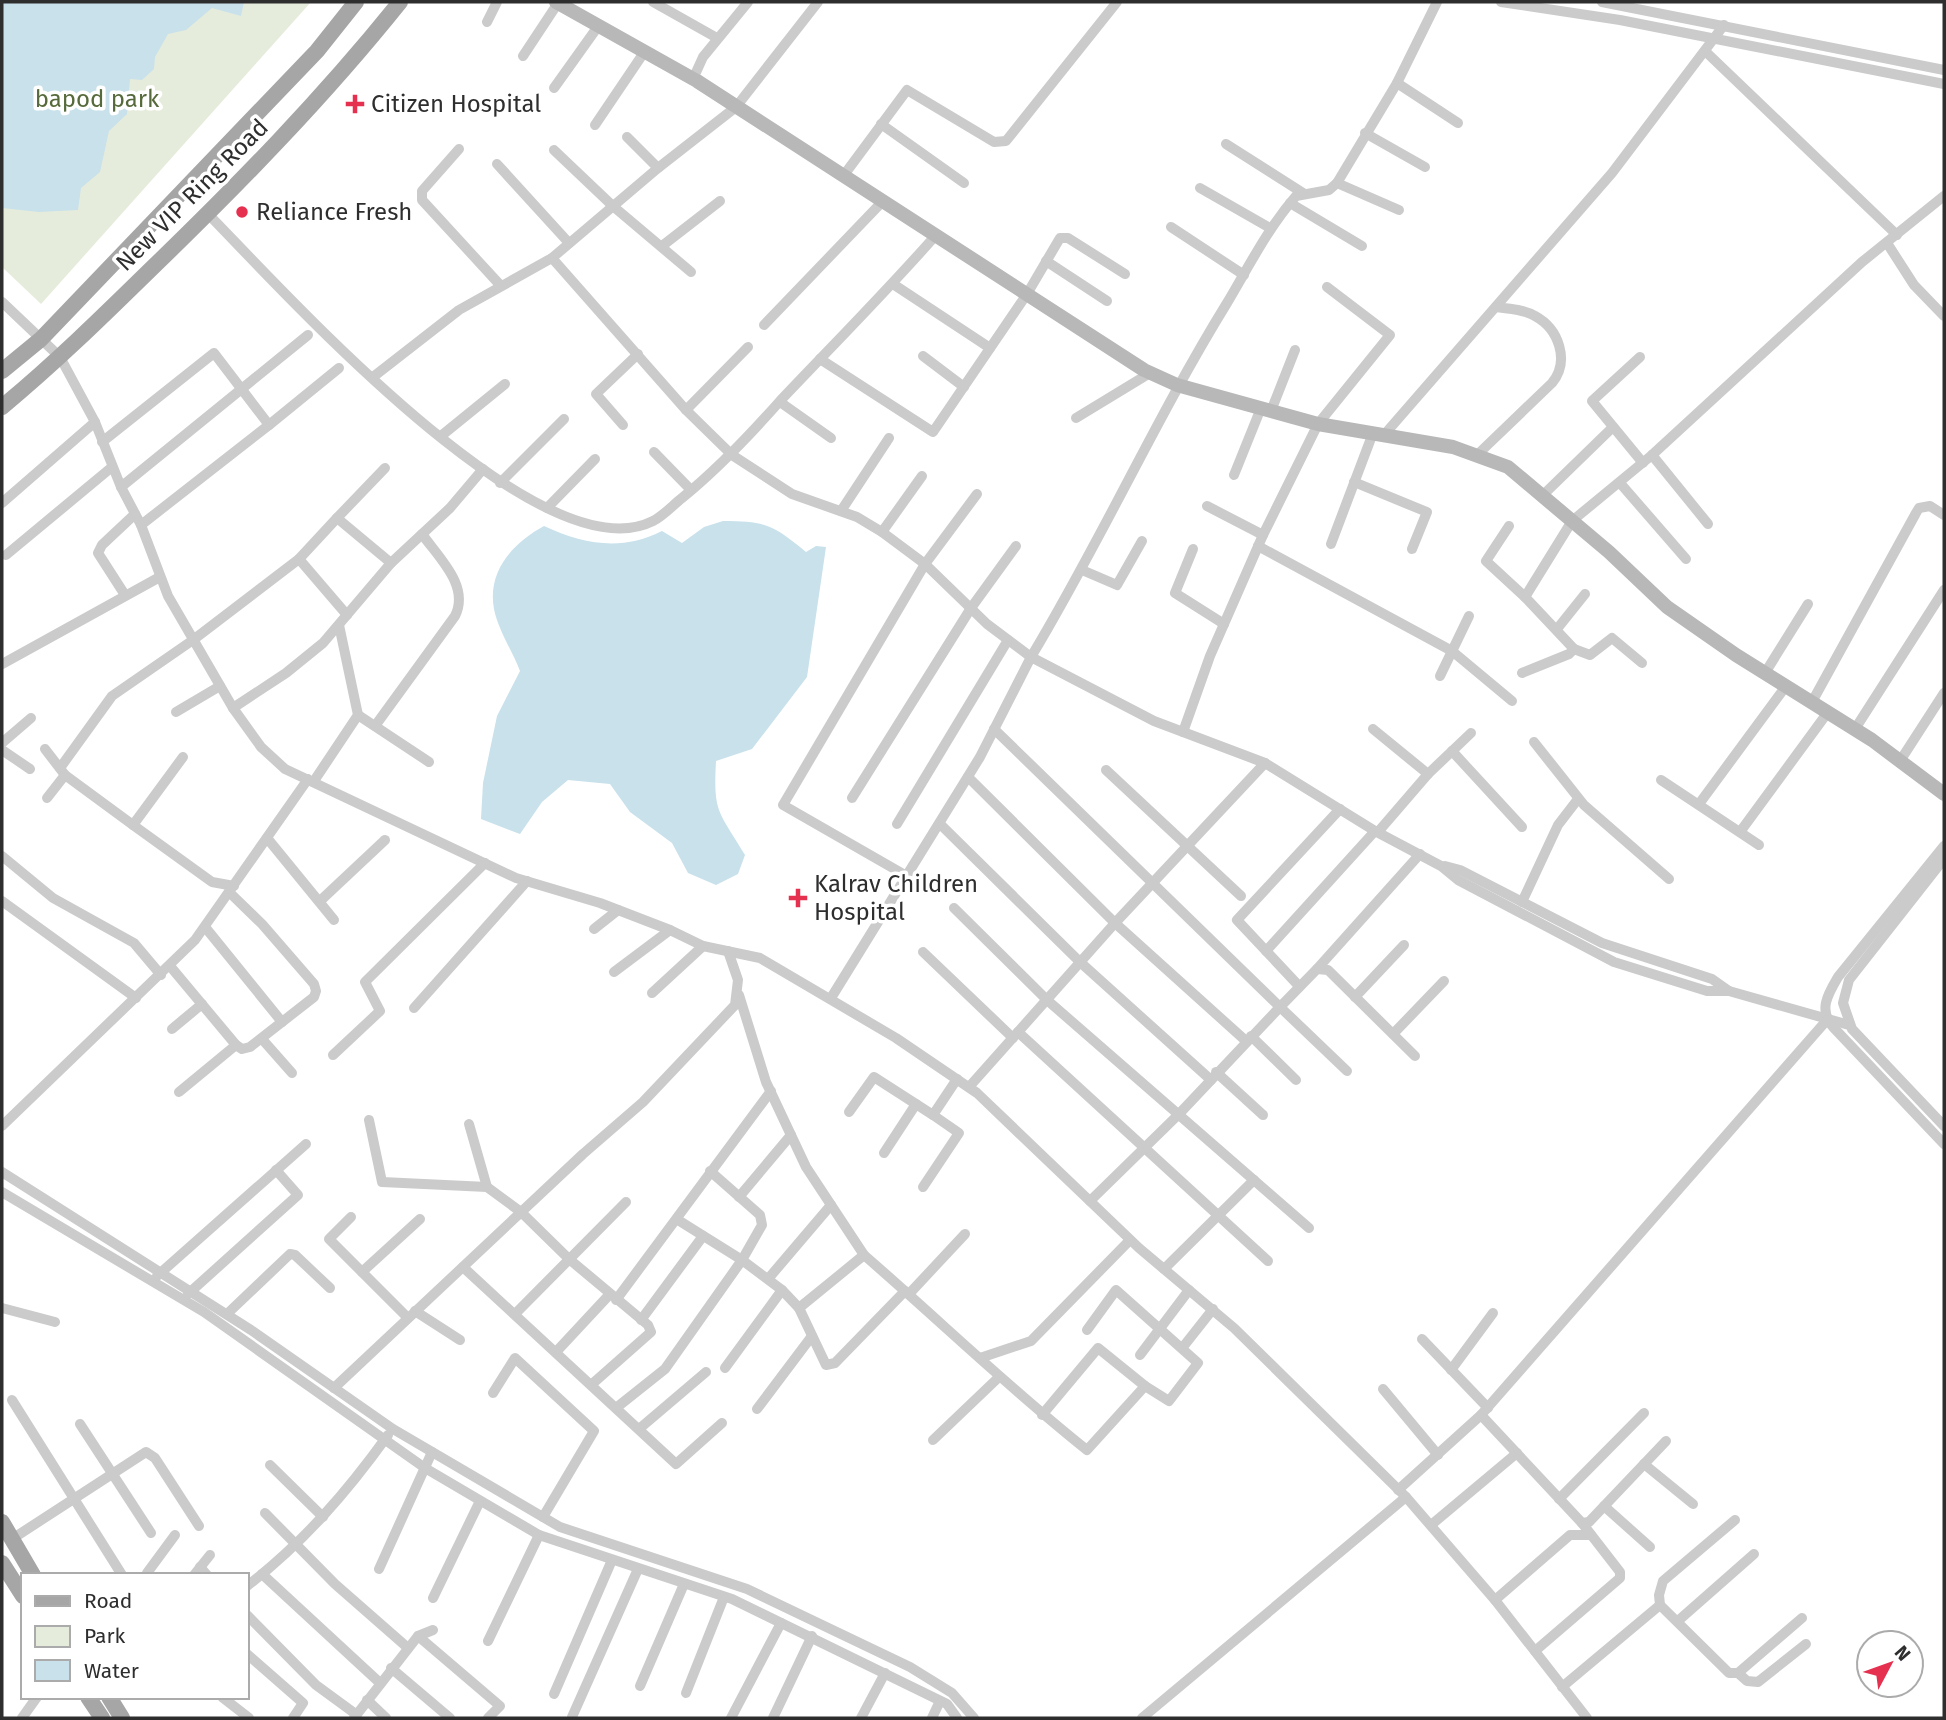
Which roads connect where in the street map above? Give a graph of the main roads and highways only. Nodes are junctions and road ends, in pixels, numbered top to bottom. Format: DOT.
graph roads {
  1 [pos="356,2"];
  2 [pos="400,2"];
  3 [pos="2,371"];
  4 [pos="2,407"];
  5 [pos="2,1522"];
  6 [pos="2,1563"];
  7 [pos="32,1573"];
  8 [pos="21,1593"];
  9 [pos="89,1699"];
  10 [pos="110,1699"];
  11 [pos="102,1718"];
  12 [pos="122,1718"];
  1 -- 3 [label="main road, New VIP Ring Road"];
  2 -- 4 [label="main road, New VIP Ring Road"];
  5 -- 7 [label="main road"];
  6 -- 8 [label="main road"];
  9 -- 11 [label="main road"];
  10 -- 12 [label="main road"];
}
